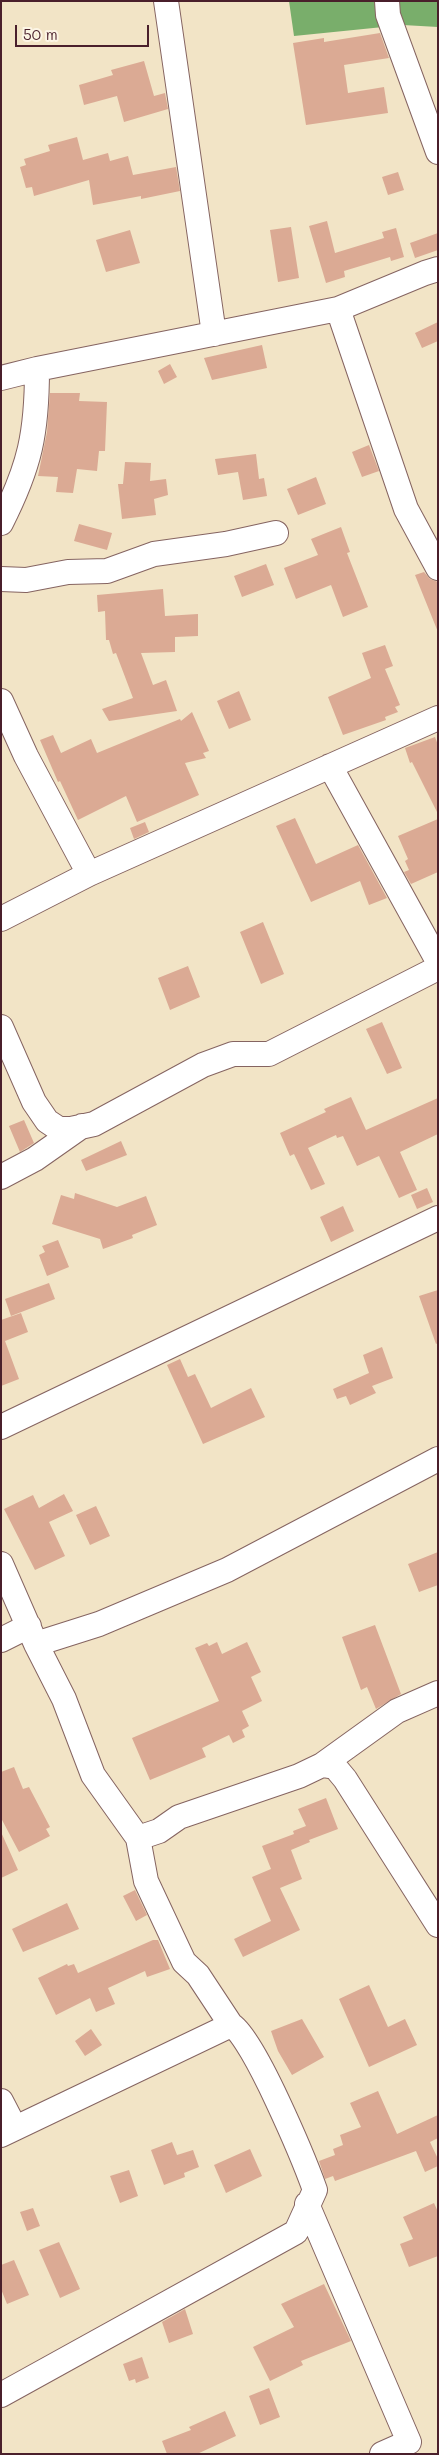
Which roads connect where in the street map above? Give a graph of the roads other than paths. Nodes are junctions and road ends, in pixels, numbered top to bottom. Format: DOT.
graph roads {
  1 [pos="166,1"];
  2 [pos="387,1"];
  3 [pos="438,152"];
  4 [pos="438,270"];
  5 [pos="338,309"];
  6 [pos="214,334"];
  7 [pos="37,369"];
  8 [pos="1,378"];
  9 [pos="1,523"];
  10 [pos="276,533"];
  11 [pos="438,568"];
  12 [pos="1,579"];
  13 [pos="1,700"];
  14 [pos="438,718"];
  15 [pos="330,766"];
  16 [pos="89,874"];
  17 [pos="1,918"];
  18 [pos="438,957"];
  19 [pos="438,968"];
  20 [pos="1,1027"];
  21 [pos="82,1126"];
  22 [pos="1,1177"];
  23 [pos="438,1218"];
  24 [pos="1,1427"];
  25 [pos="438,1460"];
  26 [pos="1,1564"];
  27 [pos="32,1635"];
  28 [pos="1,1640"];
  29 [pos="438,1693"];
  30 [pos="322,1764"];
  31 [pos="138,1838"];
  32 [pos="438,1925"];
  33 [pos="231,2025"];
  34 [pos="1,2101"];
  35 [pos="8,2132"];
  36 [pos="307,2204"];
  37 [pos="1,2395"];
  38 [pos="382,2454"];
  1 -- 6 [label="street"];
  2 -- 3 [label="street"];
  4 -- 5 [label="street"];
  5 -- 6 [label="street"];
  5 -- 11 [label="street"];
  6 -- 7 [label="street"];
  7 -- 8 [label="street"];
  7 -- 9 [label="street"];
  10 -- 12 [label="street"];
  13 -- 16 [label="street"];
  14 -- 15 [label="street"];
  15 -- 16 [label="street"];
  15 -- 18 [label="street"];
  16 -- 17 [label="street"];
  19 -- 21 [label="street"];
  20 -- 21 [label="street"];
  21 -- 22 [label="street"];
  23 -- 24 [label="street"];
  25 -- 27 [label="street"];
  26 -- 27 [label="street"];
  27 -- 28 [label="street"];
  27 -- 31 [label="street"];
  29 -- 30 [label="street"];
  30 -- 31 [label="street"];
  30 -- 32 [label="street"];
  31 -- 33 [label="street"];
  33 -- 35 [label="street"];
  33 -- 36 [label="street"];
  34 -- 35 [label="street"];
  36 -- 37 [label="street"];
  36 -- 38 [label="street"];
}
